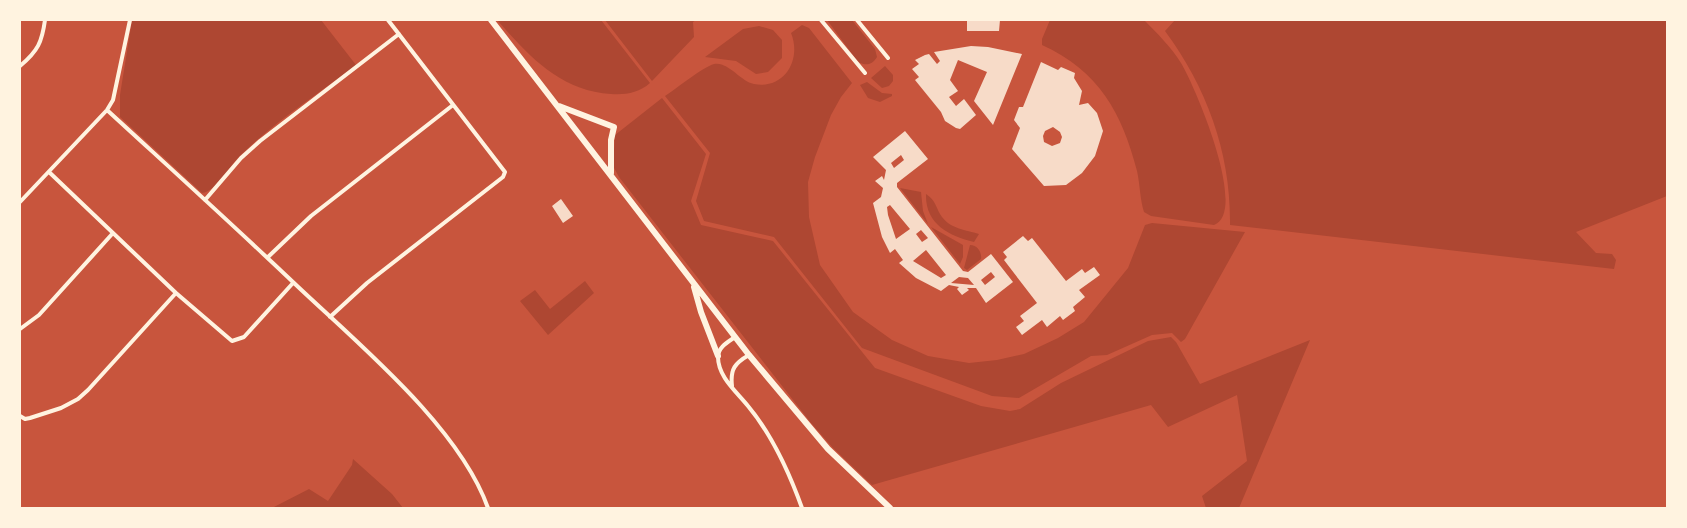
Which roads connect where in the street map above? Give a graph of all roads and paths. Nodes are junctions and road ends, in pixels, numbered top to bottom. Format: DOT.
graph roads {
  1 [pos="45,20"];
  2 [pos="130,20"];
  3 [pos="388,20"];
  4 [pos="491,20"];
  5 [pos="821,20"];
  6 [pos="857,20"];
  7 [pos="399,34"];
  8 [pos="888,58"];
  9 [pos="20,66"];
  10 [pos="865,73"];
  11 [pos="556,105"];
  12 [pos="453,106"];
  13 [pos="107,110"];
  14 [pos="49,172"];
  15 [pos="611,174"];
  16 [pos="205,200"];
  17 [pos="20,202"];
  18 [pos="114,233"];
  19 [pos="268,257"];
  20 [pos="294,282"];
  21 [pos="693,283"];
  22 [pos="176,293"];
  23 [pos="330,317"];
  24 [pos="20,329"];
  25 [pos="735,337"];
  26 [pos="749,355"];
  27 [pos="718,356"];
  28 [pos="732,388"];
  29 [pos="20,416"];
  30 [pos="488,508"];
  31 [pos="802,508"];
  32 [pos="890,508"];
  1 -- 9 [label="street"];
  2 -- 13 [label="street"];
  3 -- 7 [label="street"];
  4 -- 11 [label="highway"];
  5 -- 10 [label="street"];
  6 -- 8 [label="street"];
  7 -- 12 [label="street"];
  7 -- 16 [label="street"];
  11 -- 15 [label="highway"];
  11 -- 15 [label="highway"];
  12 -- 19 [label="street"];
  12 -- 23 [label="street"];
  13 -- 14 [label="street"];
  13 -- 16 [label="street"];
  14 -- 17 [label="street"];
  14 -- 18 [label="street"];
  15 -- 21 [label="highway"];
  16 -- 19 [label="street"];
  18 -- 22 [label="street"];
  18 -- 24 [label="street"];
  19 -- 20 [label="street"];
  20 -- 22 [label="street"];
  20 -- 23 [label="street"];
  21 -- 25 [label="highway"];
  21 -- 27 [label="highway"];
  22 -- 29 [label="street"];
  23 -- 30 [label="street"];
  25 -- 26 [label="highway"];
  25 -- 27 [label="street"];
  26 -- 28 [label="street"];
  26 -- 32 [label="highway"];
  27 -- 28 [label="street"];
  28 -- 31 [label="street"];
}
